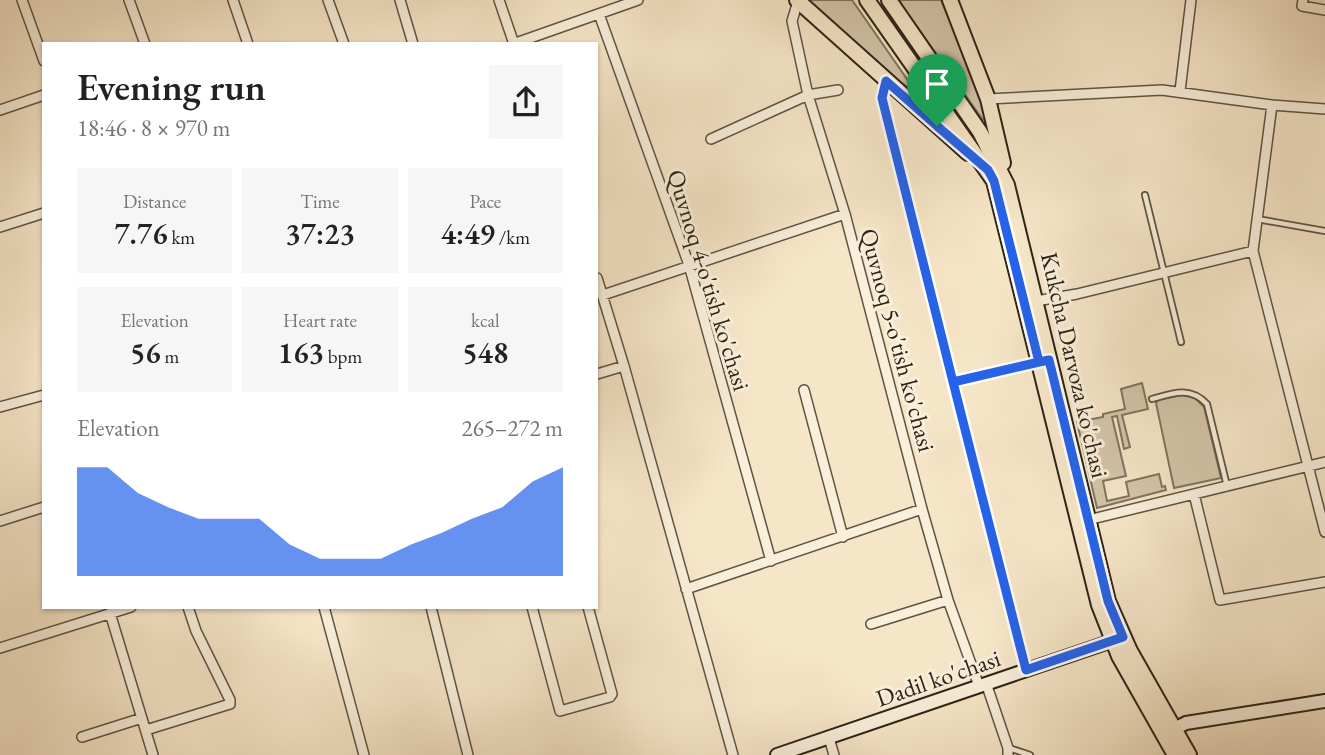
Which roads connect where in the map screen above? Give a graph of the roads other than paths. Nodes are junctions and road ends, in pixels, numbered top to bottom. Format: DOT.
graph roads {
  1 [pos="22,0"];
  2 [pos="129,0"];
  3 [pos="233,0"];
  4 [pos="328,0"];
  5 [pos="400,0"];
  6 [pos="499,0"];
  7 [pos="867,0"];
  8 [pos="889,0"];
  9 [pos="950,0"];
  10 [pos="1191,0"];
  11 [pos="1303,0"];
  12 [pos="632,1"];
  13 [pos="797,1"];
  14 [pos="1325,10"];
  15 [pos="599,14"];
  16 [pos="144,42"];
  17 [pos="247,42"];
  18 [pos="343,42"];
  19 [pos="412,42"];
  20 [pos="513,42"];
  21 [pos="520,42"];
  22 [pos="42,55"];
  23 [pos="886,81"];
  24 [pos="838,90"];
  25 [pos="1180,91"];
  26 [pos="808,95"];
  27 [pos="42,96"];
  28 [pos="988,99"];
  29 [pos="1272,105"];
  30 [pos="1325,108"];
  31 [pos="0,110"];
  32 [pos="711,139"];
  33 [pos="988,170"];
  34 [pos="1007,185"];
  35 [pos="1145,195"];
  36 [pos="42,214"];
  37 [pos="845,214"];
  38 [pos="1256,219"];
  39 [pos="0,227"];
  40 [pos="1325,230"];
  41 [pos="1254,251"];
  42 [pos="689,265"];
  43 [pos="1165,272"];
  44 [pos="598,281"];
  45 [pos="603,295"];
  46 [pos="1031,302"];
  47 [pos="1181,342"];
  48 [pos="1044,361"];
  49 [pos="624,366"];
  50 [pos="598,374"];
  51 [pos="953,382"];
  52 [pos="804,390"];
  53 [pos="42,396"];
  54 [pos="1152,399"];
  55 [pos="0,407"];
  56 [pos="1325,462"];
  57 [pos="1309,466"];
  58 [pos="1227,486"];
  59 [pos="1194,494"];
  60 [pos="42,509"];
  61 [pos="922,509"];
  62 [pos="0,521"];
  63 [pos="1083,522"];
  64 [pos="1325,532"];
  65 [pos="843,537"];
  66 [pos="771,561"];
  67 [pos="1325,582"];
  68 [pos="686,589"];
  69 [pos="948,600"];
  70 [pos="124,609"];
  71 [pos="189,609"];
  72 [pos="325,609"];
  73 [pos="432,609"];
  74 [pos="533,609"];
  75 [pos="589,609"];
  76 [pos="110,613"];
  77 [pos="871,624"];
  78 [pos="1117,639"];
  79 [pos="0,648"];
  80 [pos="1026,670"];
  81 [pos="982,685"];
  82 [pos="1325,701"];
  83 [pos="142,718"];
  84 [pos="146,730"];
  85 [pos="1168,731"];
  86 [pos="82,737"];
  87 [pos="829,738"];
  88 [pos="1008,752"];
  89 [pos="153,755"];
  90 [pos="364,755"];
  91 [pos="468,755"];
  92 [pos="733,755"];
  93 [pos="777,755"];
  94 [pos="834,755"];
  95 [pos="1030,755"];
  96 [pos="1175,755"];
  97 [pos="1189,755"];
  1 -- 22 [label="street"];
  2 -- 16 [label="street"];
  3 -- 17 [label="street"];
  4 -- 18 [label="street"];
  5 -- 19 [label="street"];
  6 -- 20 [label="street"];
  7 -- 33 [label="main road, Kukcha Darvoza ko'chasi"];
  8 -- 34 [label="main road, Kukcha Darvoza ko'chasi"];
  9 -- 28 [label="main road"];
  10 -- 25 [label="street"];
  11 -- 14 [label="street"];
  12 -- 15 [label="street"];
  13 -- 23 [label="main road"];
  13 -- 26 [label="street, Quvnoq 5-o'tish ko'chasi"];
  15 -- 21 [label="street"];
  15 -- 42 [label="street, Quvnoq 4-o'tish ko'chasi"];
  23 -- 33 [label="main road"];
  23 -- 51 [label="street"];
  24 -- 26 [label="street"];
  25 -- 28 [label="street"];
  25 -- 29 [label="street"];
  26 -- 32 [label="street"];
  26 -- 37 [label="street, Quvnoq 5-o'tish ko'chasi"];
  27 -- 31 [label="street"];
  28 -- 34 [label="main road"];
  29 -- 30 [label="street"];
  29 -- 38 [label="street"];
  33 -- 46 [label="main road, Kukcha Darvoza ko'chasi"];
  34 -- 46 [label="main road, Kukcha Darvoza ko'chasi"];
  35 -- 43 [label="lane"];
  36 -- 39 [label="street"];
  37 -- 42 [label="street"];
  37 -- 61 [label="street, Quvnoq 5-o'tish ko'chasi"];
  38 -- 40 [label="lane"];
  38 -- 41 [label="street"];
  41 -- 43 [label="street"];
  41 -- 57 [label="street"];
  42 -- 45 [label="street"];
  42 -- 66 [label="street, Quvnoq 4-o'tish ko'chasi"];
  43 -- 46 [label="street"];
  43 -- 47 [label="lane"];
  44 -- 45 [label="street"];
  45 -- 49 [label="street"];
  46 -- 48 [label="main road, Kukcha Darvoza ko'chasi"];
  48 -- 51 [label="street"];
  48 -- 63 [label="main road, Kukcha Darvoza ko'chasi"];
  49 -- 50 [label="street"];
  49 -- 68 [label="street"];
  51 -- 80 [label="street"];
  52 -- 65 [label="street"];
  53 -- 55 [label="street"];
  54 -- 58 [label="lane"];
  56 -- 57 [label="street"];
  57 -- 58 [label="street"];
  57 -- 64 [label="street"];
  58 -- 59 [label="street"];
  59 -- 63 [label="street"];
  59 -- 67 [label="street"];
  60 -- 62 [label="street"];
  61 -- 65 [label="street"];
  61 -- 69 [label="street, Quvnoq 5-o'tish ko'chasi"];
  63 -- 78 [label="main road, Kukcha Darvoza ko'chasi"];
  65 -- 66 [label="street"];
  66 -- 68 [label="street"];
  68 -- 92 [label="street"];
  69 -- 77 [label="street"];
  69 -- 81 [label="street, Quvnoq 5-o'tish ko'chasi"];
  70 -- 76 [label="street"];
  71 -- 84 [label="street"];
  72 -- 90 [label="street"];
  73 -- 91 [label="street"];
  74 -- 75 [label="street"];
  76 -- 79 [label="street"];
  76 -- 83 [label="street"];
  78 -- 80 [label="street, Dadil ko'chasi"];
  78 -- 85 [label="main road, Kukcha Darvoza ko'chasi"];
  80 -- 81 [label="street, Dadil ko'chasi"];
  81 -- 87 [label="street, Dadil ko'chasi"];
  81 -- 88 [label="street, Quvnoq 5-o'tish ko'chasi"];
  82 -- 85 [label="street"];
  83 -- 84 [label="street"];
  83 -- 86 [label="street"];
  84 -- 89 [label="street"];
  85 -- 96 [label="main road, Kukcha Darvoza ko'chasi"];
  85 -- 97 [label="main road, Kukcha Darvoza ko'chasi"];
  87 -- 93 [label="street, Dadil ko'chasi"];
  87 -- 94 [label="street"];
  88 -- 95 [label="lane"];
}
